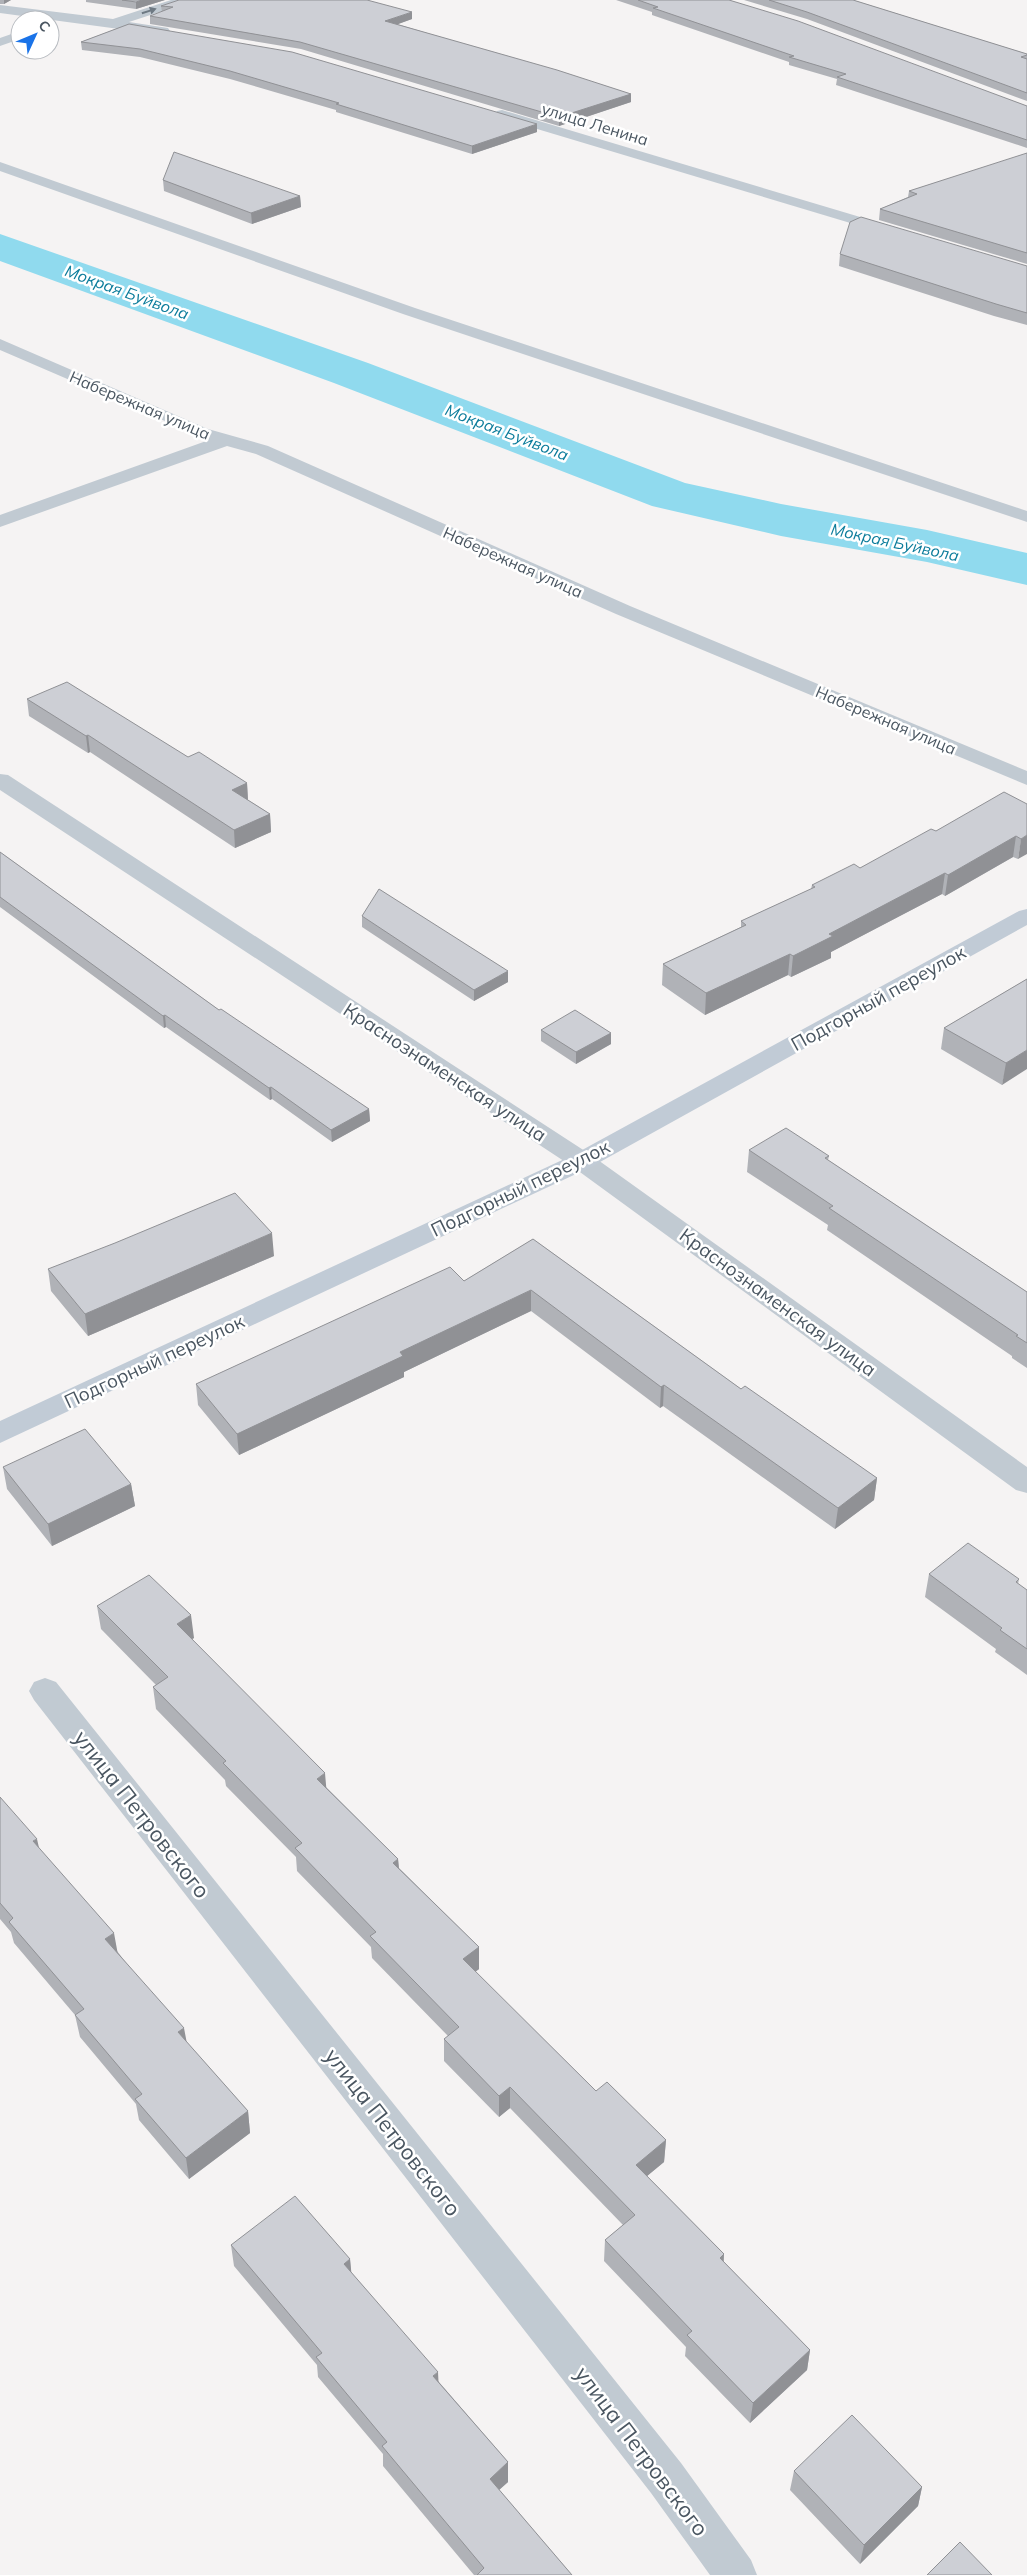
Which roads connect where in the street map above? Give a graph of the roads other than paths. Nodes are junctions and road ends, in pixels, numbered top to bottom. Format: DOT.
graph roads {
  1 [pos="182,0"];
  2 [pos="0,9"];
  3 [pos="67,18"];
  4 [pos="60,20"];
  5 [pos="114,22"];
  6 [pos="181,34"];
  7 [pos="489,111"];
  8 [pos="0,166"];
  9 [pos="904,234"];
  10 [pos="0,344"];
  11 [pos="226,440"];
  12 [pos="1027,517"];
  13 [pos="0,521"];
  14 [pos="1027,779"];
  15 [pos="0,780"];
  16 [pos="1027,916"];
  17 [pos="582,1161"];
  18 [pos="0,1433"];
  19 [pos="1027,1482"];
  20 [pos="45,1691"];
  21 [pos="736,2575"];
  5 -- 1 [label="street, one-way"];
  2 -- 3 [label="street"];
  3 -- 4 [label="street"];
  3 -- 5 [label="street"];
  5 -- 6 [label="street"];
  7 -- 9 [label="street, улица Ленина"];
  8 -- 12 [label="street"];
  10 -- 11 [label="street, Набережная улица"];
  11 -- 13 [label="street"];
  11 -- 14 [label="street, Набережная улица"];
  15 -- 17 [label="street, Краснознаменская улица"];
  16 -- 17 [label="main road, Подгорный переулок"];
  17 -- 18 [label="main road, Подгорный переулок"];
  17 -- 19 [label="street, Краснознаменская улица"];
  20 -- 21 [label="street, улица Петровского"];
}
